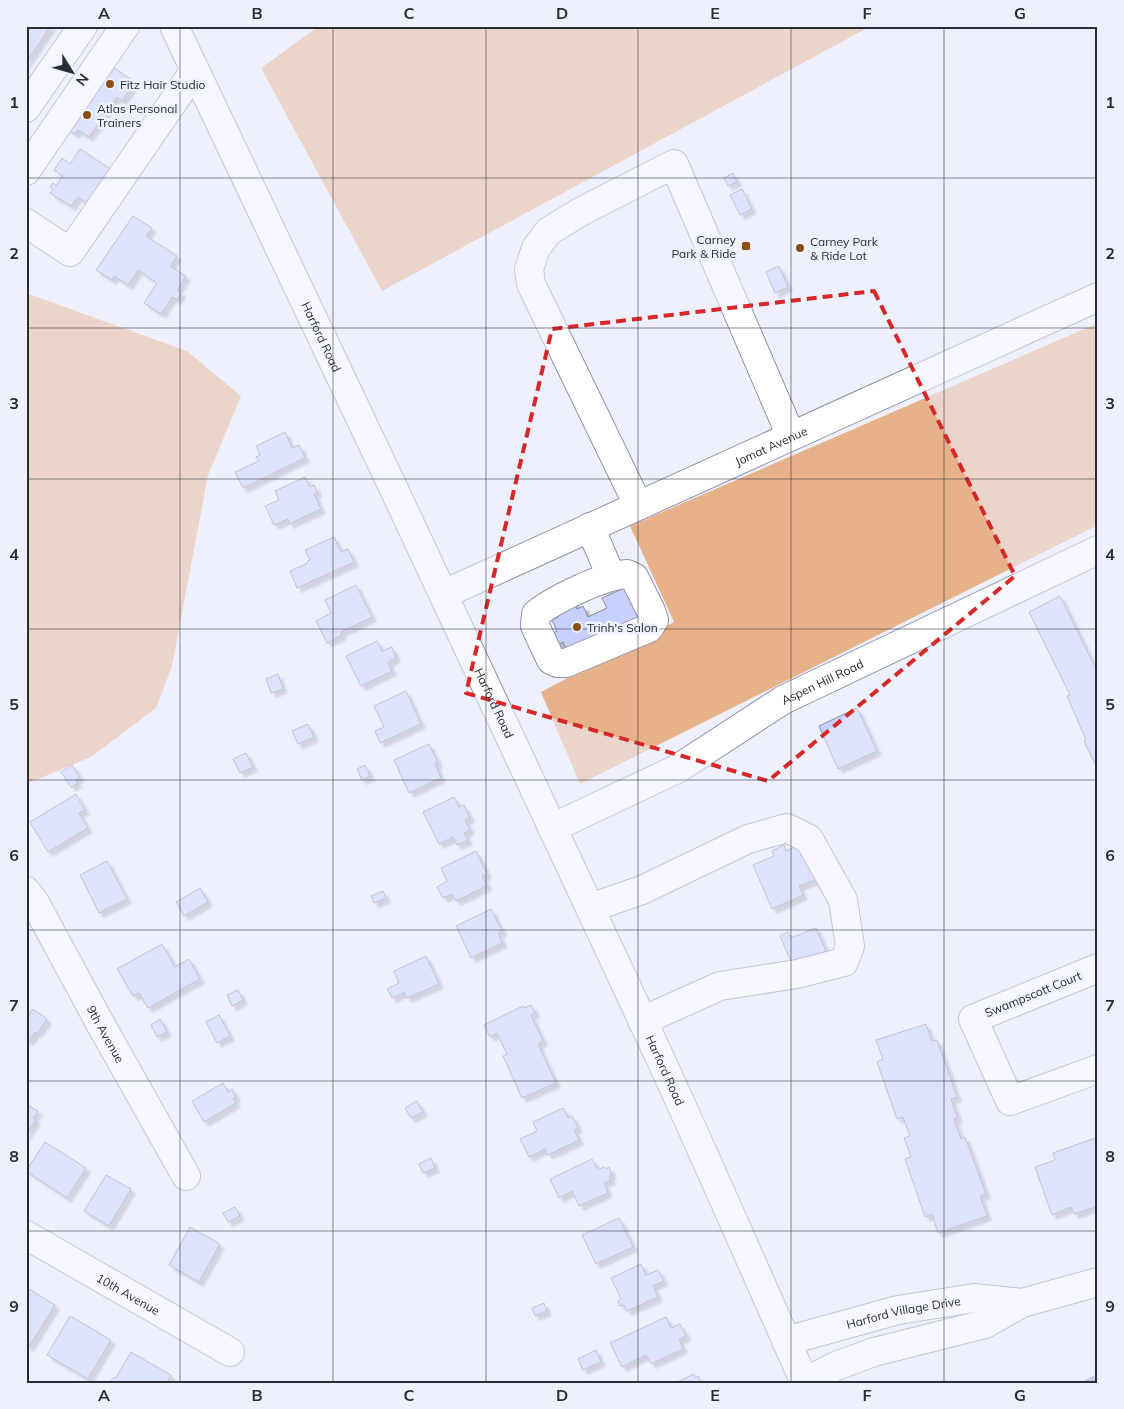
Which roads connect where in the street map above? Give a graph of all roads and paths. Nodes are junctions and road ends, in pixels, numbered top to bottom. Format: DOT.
graph roads {
  1 [pos="83,26"];
  2 [pos="125,26"];
  3 [pos="174,26"];
  4 [pos="196,70"];
  5 [pos="26,108"];
  6 [pos="26,171"];
  7 [pos="26,223"];
  8 [pos="1098,296"];
  9 [pos="791,436"];
  10 [pos="638,505"];
  11 [pos="590,527"];
  12 [pos="1097,551"];
  13 [pos="611,576"];
  14 [pos="444,594"];
  15 [pos="552,828"];
  16 [pos="26,891"];
  17 [pos="590,908"];
  18 [pos="1098,968"];
  19 [pos="642,1022"];
  20 [pos="1098,1069"];
  21 [pos="186,1176"];
  22 [pos="26,1235"];
  23 [pos="1098,1282"];
  24 [pos="1022,1303"];
  25 [pos="786,1341"];
  26 [pos="230,1352"];
  27 [pos="805,1383"];
  1 -- 5 [label="street"];
  2 -- 6 [label="street"];
  3 -- 4 [label="street, Harford Road"];
  4 -- 7 [label="street"];
  4 -- 14 [label="street, Harford Road"];
  8 -- 9 [label="street, Jomat Avenue"];
  9 -- 10 [label="street, Jomat Avenue"];
  9 -- 10 [label="street"];
  10 -- 11 [label="street, Jomat Avenue"];
  11 -- 13 [label="street"];
  11 -- 14 [label="street, Jomat Avenue"];
  12 -- 15 [label="street, Aspen Hill Road"];
  14 -- 15 [label="street, Harford Road"];
  15 -- 17 [label="street, Harford Road"];
  16 -- 21 [label="street, 9th Avenue"];
  17 -- 19 [label="street, Harford Road"];
  17 -- 19 [label="street"];
  18 -- 20 [label="street, Swampscott Court"];
  19 -- 25 [label="street, Harford Road"];
  22 -- 26 [label="street, 10th Avenue"];
  23 -- 24 [label="street, Harford Village Drive"];
  24 -- 25 [label="street, Harford Village Drive"];
  24 -- 27 [label="street, Harford Village Drive"];
  25 -- 27 [label="street, Harford Road"];
}
